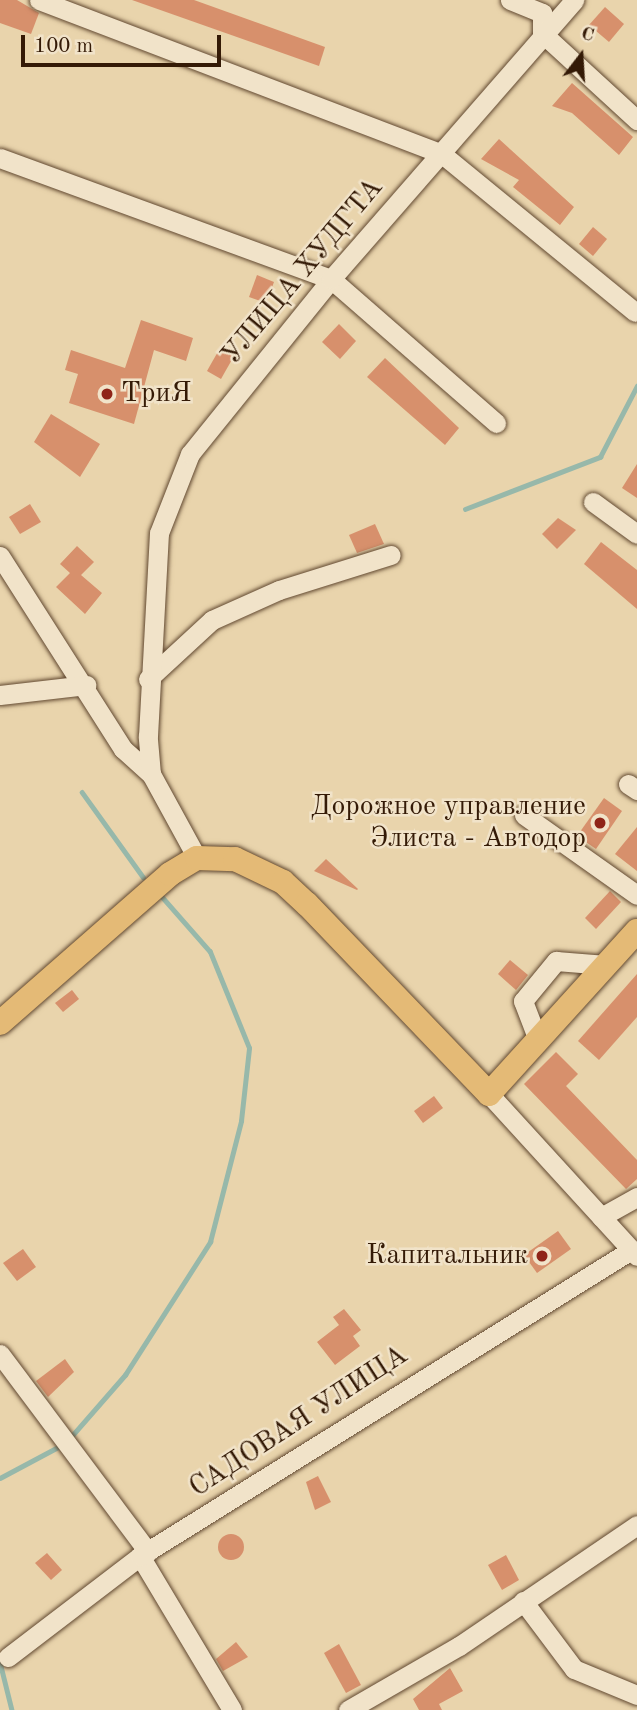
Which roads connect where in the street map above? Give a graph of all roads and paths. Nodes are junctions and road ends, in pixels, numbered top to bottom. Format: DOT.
graph roads {
  1 [pos="39,0"];
  2 [pos="510,0"];
  3 [pos="574,0"];
  4 [pos="542,33"];
  5 [pos="637,120"];
  6 [pos="442,154"];
  7 [pos="0,158"];
  8 [pos="331,279"];
  9 [pos="635,312"];
  10 [pos="496,423"];
  11 [pos="593,502"];
  12 [pos="637,534"];
  13 [pos="391,555"];
  14 [pos="0,556"];
  15 [pos="148,679"];
  16 [pos="86,685"];
  17 [pos="0,695"];
  18 [pos="151,774"];
  19 [pos="524,815"];
  20 [pos="197,858"];
  21 [pos="637,895"];
  22 [pos="637,931"];
  23 [pos="606,965"];
  24 [pos="0,1023"];
  25 [pos="538,1040"];
  26 [pos="489,1094"];
  27 [pos="637,1197"];
  28 [pos="601,1217"];
  29 [pos="634,1253"];
  30 [pos="0,1354"];
  31 [pos="637,1525"];
  32 [pos="144,1554"];
  33 [pos="523,1601"];
  34 [pos="8,1657"];
  35 [pos="637,1695"];
  36 [pos="232,1710"];
  37 [pos="348,1710"];
  1 -- 6 [label="street"];
  2 -- 4 [label="street"];
  3 -- 4 [label="street, УЛИЦА ХУДГТА"];
  4 -- 5 [label="street"];
  4 -- 6 [label="street, УЛИЦА ХУДГТА"];
  6 -- 8 [label="street, УЛИЦА ХУДГТА"];
  6 -- 9 [label="street"];
  7 -- 8 [label="street"];
  8 -- 10 [label="street"];
  8 -- 15 [label="street, УЛИЦА ХУДГТА"];
  11 -- 12 [label="street"];
  13 -- 15 [label="street"];
  14 -- 16 [label="street"];
  15 -- 18 [label="street, УЛИЦА ХУДГТА"];
  16 -- 17 [label="street"];
  16 -- 18 [label="street"];
  18 -- 20 [label="street, УЛИЦА ХУДГТА"];
  19 -- 21 [label="street"];
  20 -- 24 [label="main road"];
  20 -- 26 [label="main road"];
  22 -- 23 [label="main road"];
  23 -- 25 [label="main road"];
  23 -- 25 [label="street"];
  25 -- 26 [label="main road"];
  26 -- 28 [label="street"];
  27 -- 28 [label="street"];
  28 -- 29 [label="street"];
  29 -- 32 [label="street, САДОВАЯ УЛИЦА"];
  30 -- 32 [label="street"];
  31 -- 33 [label="street"];
  32 -- 34 [label="street, САДОВАЯ УЛИЦА"];
  32 -- 36 [label="street"];
  33 -- 35 [label="street"];
  33 -- 37 [label="street"];
}
